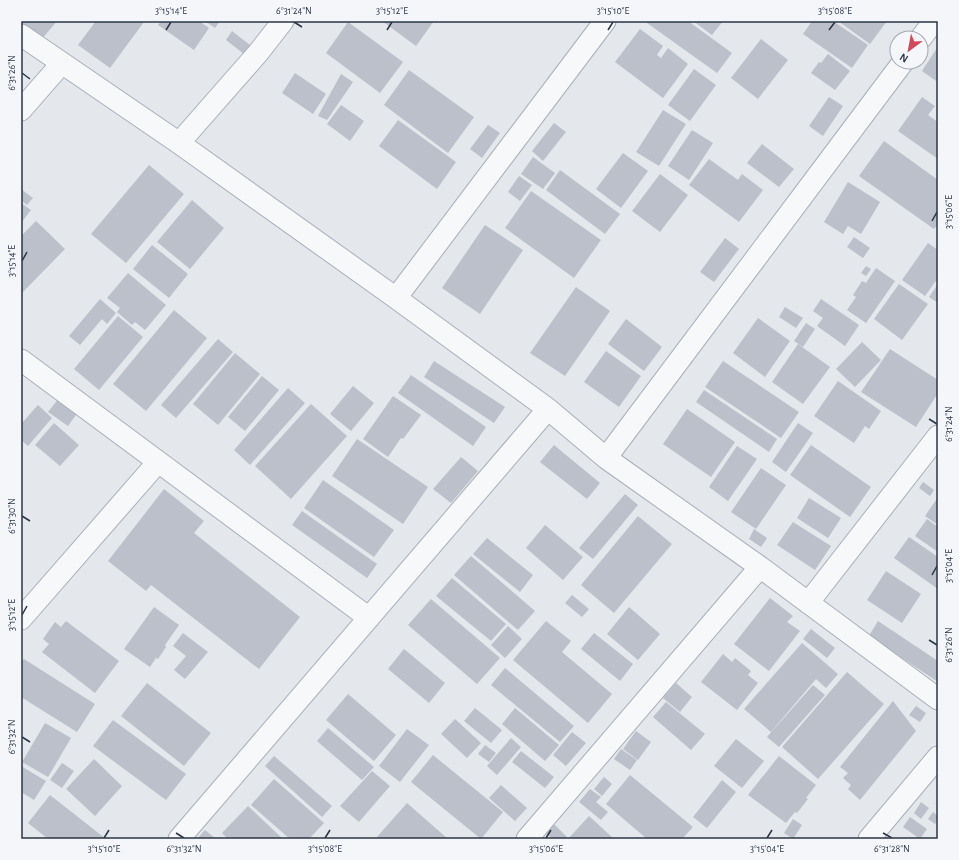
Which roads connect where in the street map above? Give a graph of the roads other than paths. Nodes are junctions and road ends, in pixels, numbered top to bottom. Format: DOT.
graph roads {
  1 [pos="283,21"];
  2 [pos="605,21"];
  3 [pos="934,21"];
  4 [pos="927,30"];
  5 [pos="21,35"];
  6 [pos="62,63"];
  7 [pos="897,70"];
  8 [pos="21,110"];
  9 [pos="179,143"];
  10 [pos="396,298"];
  11 [pos="21,360"];
  12 [pos="548,409"];
  13 [pos="938,436"];
  14 [pos="606,458"];
  15 [pos="158,462"];
  16 [pos="760,567"];
  17 [pos="808,603"];
  18 [pos="369,618"];
  19 [pos="21,619"];
  20 [pos="938,699"];
  21 [pos="938,758"];
  22 [pos="179,839"];
  23 [pos="527,839"];
  24 [pos="869,839"];
  1 -- 9 [label="street"];
  2 -- 10 [label="street"];
  3 -- 4 [label="street"];
  5 -- 6 [label="street"];
  6 -- 8 [label="street"];
  6 -- 9 [label="street"];
  7 -- 14 [label="street"];
  9 -- 10 [label="street"];
  10 -- 12 [label="street"];
  11 -- 15 [label="street"];
  12 -- 14 [label="street"];
  12 -- 18 [label="street"];
  13 -- 17 [label="street"];
  14 -- 16 [label="street"];
  15 -- 18 [label="street"];
  15 -- 19 [label="street"];
  16 -- 17 [label="street"];
  16 -- 23 [label="street"];
  17 -- 20 [label="street"];
  18 -- 22 [label="street"];
  21 -- 24 [label="street"];
}
